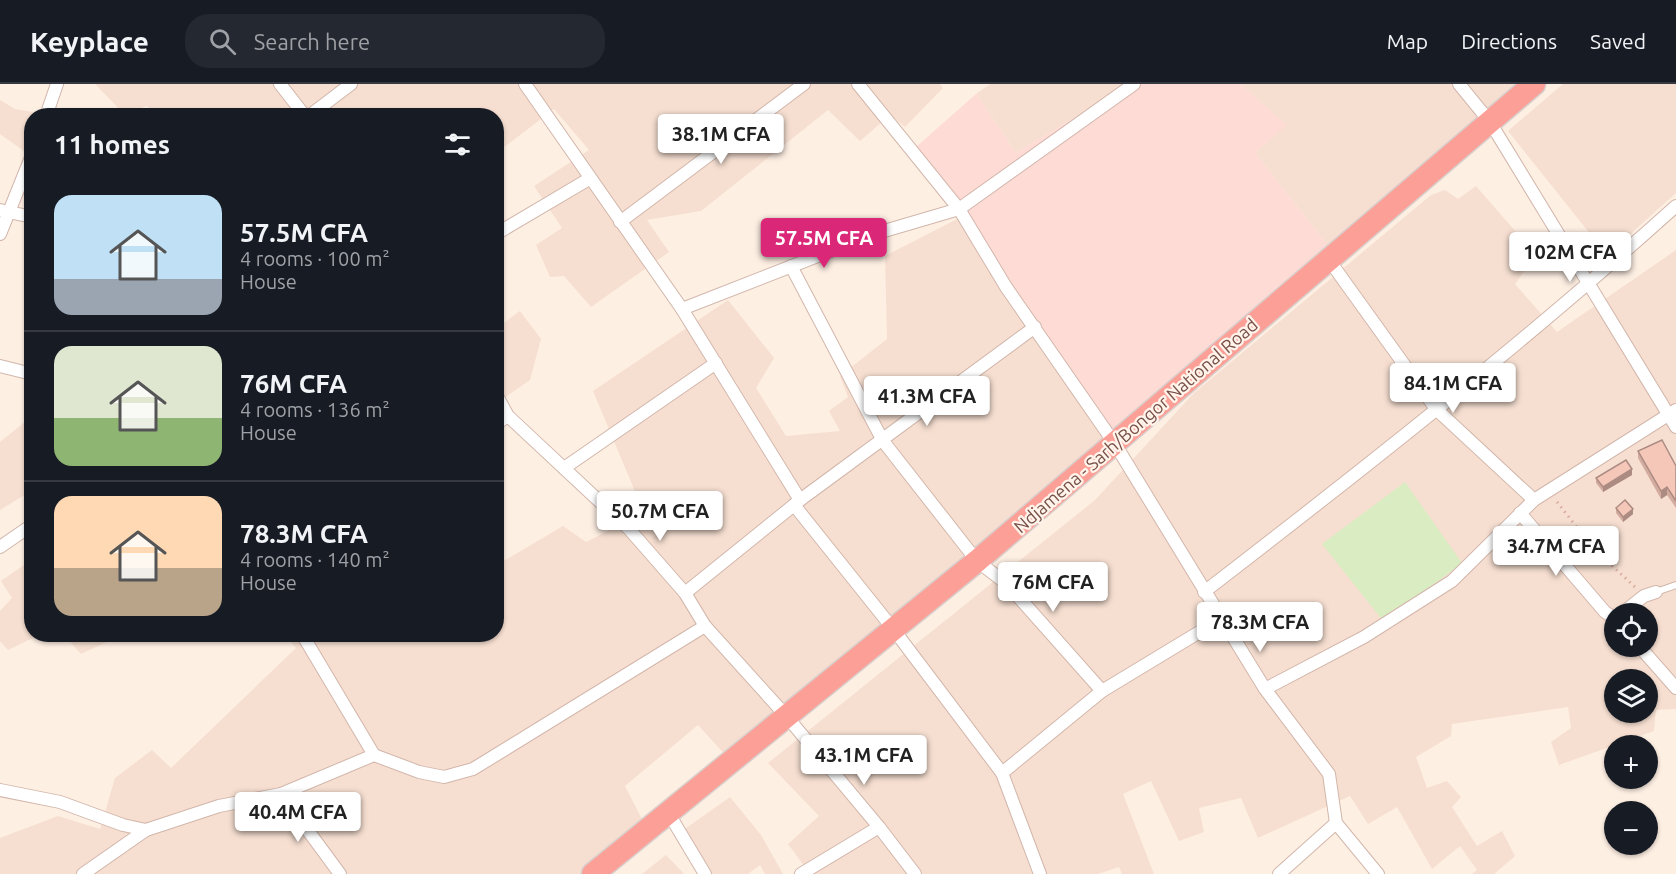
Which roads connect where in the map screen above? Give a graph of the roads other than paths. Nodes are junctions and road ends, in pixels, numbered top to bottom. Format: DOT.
graph roads {
  1 [pos="57,84"];
  2 [pos="280,84"];
  3 [pos="351,84"];
  4 [pos="525,84"];
  5 [pos="804,84"];
  6 [pos="858,84"];
  7 [pos="1134,84"];
  8 [pos="1459,84"];
  9 [pos="1534,84"];
  10 [pos="49,108"];
  11 [pos="300,108"];
  12 [pos="318,108"];
  13 [pos="1490,122"];
  14 [pos="24,172"];
  15 [pos="589,179"];
  16 [pos="1676,206"];
  17 [pos="959,209"];
  18 [pos="5,211"];
  19 [pos="24,215"];
  20 [pos="620,222"];
  21 [pos="504,229"];
  22 [pos="0,234"];
  23 [pos="1329,260"];
  24 [pos="791,266"];
  25 [pos="1588,285"];
  26 [pos="682,309"];
  27 [pos="1035,327"];
  28 [pos="716,363"];
  29 [pos="0,366"];
  30 [pos="24,372"];
  31 [pos="504,409"];
  32 [pos="1436,409"];
  33 [pos="1672,413"];
  34 [pos="508,416"];
  35 [pos="504,419"];
  36 [pos="1676,426"];
  37 [pos="883,441"];
  38 [pos="1115,444"];
  39 [pos="564,468"];
  40 [pos="1534,500"];
  41 [pos="797,502"];
  42 [pos="1520,513"];
  43 [pos="24,530"];
  44 [pos="0,547"];
  45 [pos="977,561"];
  46 [pos="1676,585"];
  47 [pos="1204,592"];
  48 [pos="685,593"];
  49 [pos="1650,594"];
  50 [pos="1636,603"];
  51 [pos="1604,611"];
  52 [pos="1221,619"];
  53 [pos="705,626"];
  54 [pos="894,630"];
  55 [pos="307,642"];
  56 [pos="1649,657"];
  57 [pos="1676,688"];
  58 [pos="1265,689"];
  59 [pos="1102,691"];
  60 [pos="788,718"];
  61 [pos="374,755"];
  62 [pos="1002,772"];
  63 [pos="0,790"];
  64 [pos="281,794"];
  65 [pos="669,814"];
  66 [pos="1336,823"];
  67 [pos="879,827"];
  68 [pos="146,830"];
  69 [pos="83,874"];
  70 [pos="340,874"];
  71 [pos="592,874"];
  72 [pos="705,874"];
  73 [pos="801,874"];
  74 [pos="915,874"];
  75 [pos="1040,874"];
  76 [pos="1279,874"];
  77 [pos="1378,874"];
  1 -- 10 [label="street"];
  2 -- 11 [label="street"];
  3 -- 12 [label="street"];
  4 -- 15 [label="street"];
  5 -- 20 [label="street"];
  6 -- 17 [label="street"];
  7 -- 17 [label="street"];
  8 -- 13 [label="street"];
  9 -- 13 [label="highway, Ndjamena - Sarh/Bongor National Road"];
  13 -- 23 [label="highway, Ndjamena - Sarh/Bongor National Road"];
  13 -- 25 [label="street"];
  14 -- 18 [label="street"];
  15 -- 20 [label="street"];
  15 -- 21 [label="street"];
  16 -- 25 [label="street"];
  17 -- 24 [label="street"];
  17 -- 27 [label="street"];
  18 -- 19 [label="street"];
  18 -- 22 [label="street"];
  20 -- 26 [label="street"];
  23 -- 32 [label="street"];
  23 -- 38 [label="highway, Ndjamena - Sarh/Bongor National Road"];
  24 -- 26 [label="street"];
  24 -- 37 [label="street"];
  25 -- 32 [label="street"];
  25 -- 33 [label="street"];
  26 -- 28 [label="street"];
  27 -- 37 [label="street"];
  27 -- 38 [label="street"];
  28 -- 39 [label="street"];
  28 -- 41 [label="street"];
  29 -- 30 [label="street"];
  31 -- 34 [label="street"];
  32 -- 40 [label="street"];
  32 -- 47 [label="street"];
  33 -- 36 [label="street"];
  33 -- 40 [label="street"];
  34 -- 35 [label="street"];
  34 -- 39 [label="street"];
  37 -- 41 [label="street"];
  37 -- 45 [label="street"];
  38 -- 45 [label="highway, Ndjamena - Sarh/Bongor National Road"];
  38 -- 47 [label="street"];
  39 -- 48 [label="street"];
  40 -- 42 [label="street"];
  41 -- 48 [label="street"];
  41 -- 54 [label="street"];
  42 -- 51 [label="street"];
  42 -- 58 [label="street"];
  43 -- 44 [label="street"];
  45 -- 54 [label="highway, Ndjamena - Sarh/Bongor National Road"];
  45 -- 59 [label="street"];
  46 -- 49 [label="lane"];
  47 -- 52 [label="street"];
  48 -- 53 [label="street"];
  49 -- 50 [label="street"];
  52 -- 58 [label="street"];
  52 -- 59 [label="street"];
  53 -- 60 [label="street"];
  53 -- 61 [label="street"];
  54 -- 60 [label="highway, Ndjamena - Sarh/Bongor National Road"];
  54 -- 62 [label="street"];
  55 -- 61 [label="street"];
  56 -- 57 [label="street"];
  58 -- 66 [label="street"];
  59 -- 62 [label="street"];
  60 -- 65 [label="highway, Ndjamena - Sarh/Bongor National Road"];
  60 -- 67 [label="street"];
  61 -- 64 [label="street"];
  62 -- 75 [label="street"];
  63 -- 68 [label="street"];
  64 -- 68 [label="street"];
  64 -- 70 [label="street"];
  65 -- 71 [label="highway, Ndjamena - Sarh/Bongor National Road"];
  65 -- 72 [label="street"];
  66 -- 76 [label="street"];
  66 -- 77 [label="street"];
  67 -- 73 [label="street"];
  67 -- 74 [label="street"];
  68 -- 69 [label="street"];
}
